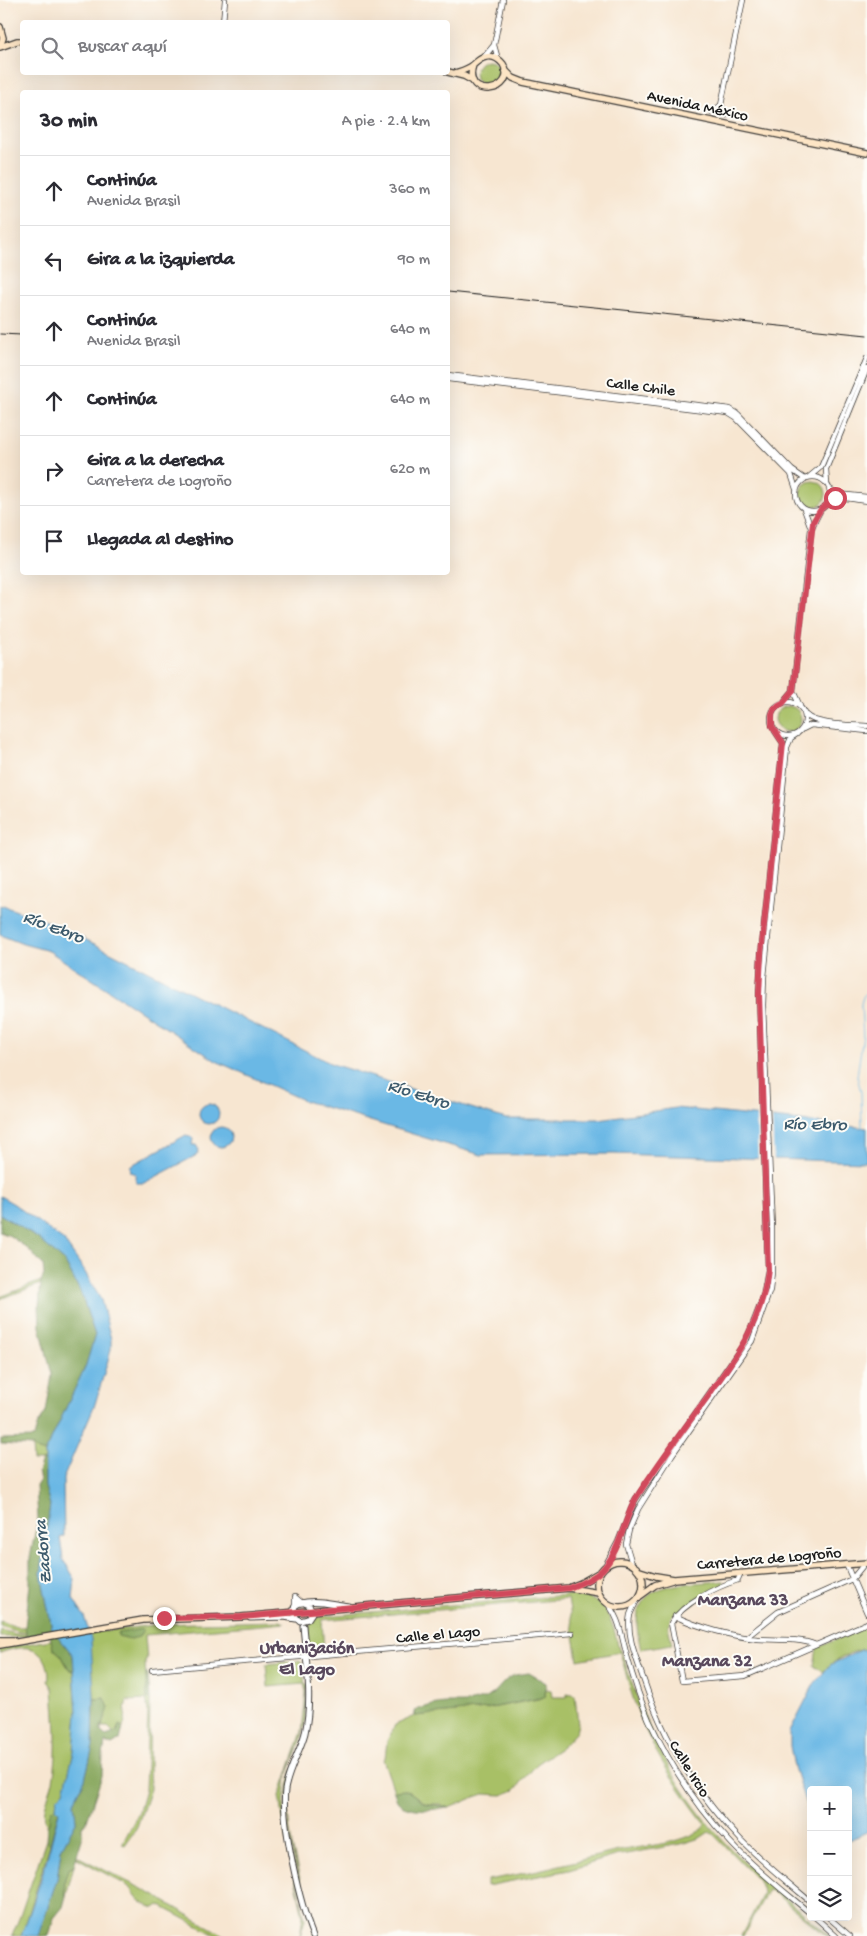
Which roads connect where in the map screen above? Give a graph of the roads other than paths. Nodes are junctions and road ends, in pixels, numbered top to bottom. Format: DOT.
graph roads {
  1 [pos="225,0"];
  2 [pos="503,0"];
  3 [pos="743,0"];
  4 [pos="223,20"];
  5 [pos="1,30"];
  6 [pos="20,41"];
  7 [pos="494,45"];
  8 [pos="0,46"];
  9 [pos="484,57"];
  10 [pos="498,59"];
  11 [pos="473,65"];
  12 [pos="505,70"];
  13 [pos="450,72"];
  14 [pos="455,72"];
  15 [pos="474,82"];
  16 [pos="523,82"];
  17 [pos="501,85"];
  18 [pos="721,105"];
  19 [pos="712,112"];
  20 [pos="727,115"];
  21 [pos="867,153"];
  22 [pos="867,358"];
  23 [pos="867,370"];
  24 [pos="450,376"];
  25 [pos="450,380"];
  26 [pos="807,478"];
  27 [pos="828,486"];
  28 [pos="796,490"];
  29 [pos="867,497"];
  30 [pos="867,501"];
  31 [pos="827,504"];
  32 [pos="804,508"];
  33 [pos="821,509"];
  34 [pos="811,529"];
  35 [pos="793,691"];
  36 [pos="783,703"];
  37 [pos="800,706"];
  38 [pos="805,714"];
  39 [pos="867,726"];
  40 [pos="775,731"];
  41 [pos="867,731"];
  42 [pos="800,732"];
  43 [pos="782,777"];
  44 [pos="670,1454"];
  45 [pos="857,1563"];
  46 [pos="866,1563"];
  47 [pos="632,1564"];
  48 [pos="846,1564"];
  49 [pos="602,1569"];
  50 [pos="640,1571"];
  51 [pos="741,1573"];
  52 [pos="674,1579"];
  53 [pos="852,1579"];
  54 [pos="569,1588"];
  55 [pos="599,1593"];
  56 [pos="639,1597"];
  57 [pos="604,1600"];
  58 [pos="303,1602"];
  59 [pos="357,1607"];
  60 [pos="294,1610"];
  61 [pos="312,1611"];
  62 [pos="867,1613"];
  63 [pos="675,1616"];
  64 [pos="241,1617"];
  65 [pos="297,1619"];
  66 [pos="308,1619"];
  67 [pos="867,1623"];
  68 [pos="303,1626"];
  69 [pos="572,1633"];
  70 [pos="754,1633"];
  71 [pos="744,1637"];
  72 [pos="756,1639"];
  73 [pos="0,1640"];
  74 [pos="25,1641"];
  75 [pos="0,1645"];
  76 [pos="816,1645"];
  77 [pos="306,1657"];
  78 [pos="152,1670"];
  79 [pos="807,1898"];
  80 [pos="807,1910"];
  81 [pos="819,1921"];
  82 [pos="833,1921"];
  83 [pos="313,1936"];
  84 [pos="836,1936"];
  85 [pos="850,1936"];
  1 -- 4 [label="street"];
  2 -- 7 [label="street"];
  3 -- 18 [label="street"];
  5 -- 6 [label="main road"];
  5 -- 8 [label="main road"];
  6 -- 8 [label="main road"];
  7 -- 9 [label="street"];
  7 -- 10 [label="street"];
  9 -- 10 [label="main road"];
  9 -- 11 [label="main road"];
  10 -- 12 [label="main road"];
  11 -- 14 [label="main road"];
  11 -- 15 [label="main road"];
  12 -- 16 [label="main road, Avenida México"];
  12 -- 17 [label="main road"];
  13 -- 14 [label="main road"];
  14 -- 15 [label="main road"];
  15 -- 17 [label="main road"];
  16 -- 17 [label="main road, Avenida México"];
  16 -- 21 [label="main road, Avenida México"];
  18 -- 19 [label="street"];
  18 -- 20 [label="street"];
  22 -- 26 [label="street"];
  23 -- 27 [label="street"];
  24 -- 26 [label="street, Calle Chile"];
  25 -- 28 [label="street, Calle Chile"];
  26 -- 27 [label="street"];
  26 -- 28 [label="street"];
  27 -- 29 [label="street"];
  27 -- 31 [label="street"];
  28 -- 32 [label="street"];
  30 -- 31 [label="street"];
  31 -- 33 [label="street"];
  32 -- 33 [label="street"];
  32 -- 34 [label="street"];
  33 -- 34 [label="street"];
  34 -- 35 [label="street"];
  35 -- 36 [label="street"];
  35 -- 37 [label="street"];
  36 -- 37 [label="street"];
  36 -- 40 [label="street"];
  37 -- 38 [label="street"];
  38 -- 39 [label="street"];
  38 -- 42 [label="street"];
  40 -- 42 [label="street"];
  40 -- 43 [label="street"];
  41 -- 42 [label="street"];
  42 -- 43 [label="street"];
  43 -- 44 [label="street"];
  44 -- 47 [label="street"];
  44 -- 49 [label="street"];
  45 -- 46 [label="main road, Carretera de Logroño"];
  45 -- 48 [label="main road, Carretera de Logroño"];
  45 -- 53 [label="street"];
  46 -- 53 [label="street"];
  47 -- 49 [label="main road"];
  47 -- 50 [label="main road"];
  48 -- 51 [label="main road, Carretera de Logroño"];
  48 -- 53 [label="street"];
  49 -- 54 [label="main road"];
  49 -- 55 [label="main road"];
  50 -- 52 [label="main road, Carretera de Logroño"];
  50 -- 56 [label="main road"];
  51 -- 52 [label="main road, Carretera de Logroño"];
  51 -- 63 [label="street"];
  52 -- 56 [label="main road, Carretera de Logroño"];
  53 -- 62 [label="street"];
  53 -- 70 [label="street"];
  54 -- 55 [label="main road"];
  54 -- 59 [label="main road"];
  55 -- 57 [label="main road"];
  56 -- 57 [label="main road"];
  56 -- 79 [label="street, Calle Ircio"];
  57 -- 80 [label="street, Calle Ircio"];
  58 -- 59 [label="street"];
  58 -- 60 [label="street"];
  58 -- 61 [label="street"];
  59 -- 61 [label="main road"];
  60 -- 61 [label="main road"];
  60 -- 64 [label="main road"];
  60 -- 65 [label="street"];
  61 -- 66 [label="street"];
  63 -- 71 [label="street"];
  63 -- 76 [label="street"];
  64 -- 65 [label="street"];
  64 -- 74 [label="main road"];
  65 -- 66 [label="street"];
  65 -- 68 [label="street"];
  66 -- 68 [label="street"];
  67 -- 76 [label="street"];
  68 -- 77 [label="street"];
  69 -- 77 [label="street, Calle el Lago"];
  70 -- 71 [label="street"];
  70 -- 72 [label="street"];
  71 -- 72 [label="street"];
  72 -- 76 [label="street"];
  73 -- 74 [label="main road"];
  74 -- 75 [label="main road"];
  77 -- 78 [label="street, Calle el Lago"];
  77 -- 83 [label="street"];
  81 -- 84 [label="street"];
  82 -- 85 [label="street"];
}
